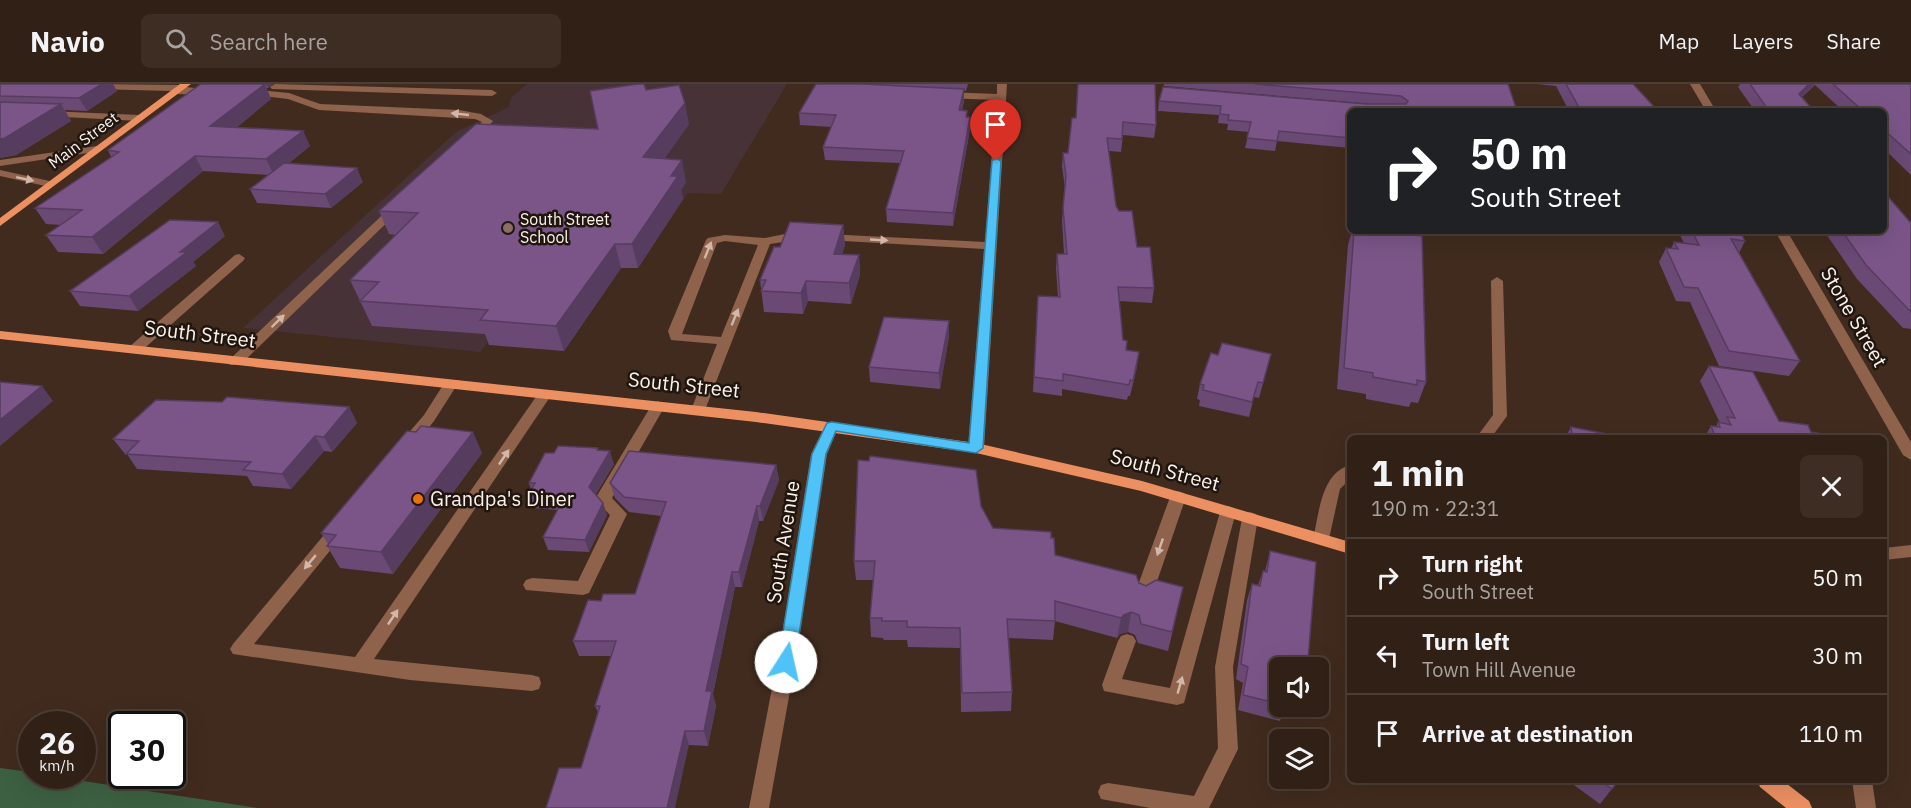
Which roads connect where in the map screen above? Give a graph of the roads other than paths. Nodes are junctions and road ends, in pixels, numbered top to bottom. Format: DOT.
graph roads {
  1 [pos="1695,84"];
  2 [pos="81,85"];
  3 [pos="181,88"];
  4 [pos="231,90"];
  5 [pos="1001,90"];
  6 [pos="492,93"];
  7 [pos="933,94"];
  8 [pos="1709,108"];
  9 [pos="32,114"];
  10 [pos="140,117"];
  11 [pos="467,143"];
  12 [pos="96,149"];
  13 [pos="0,163"];
  14 [pos="0,173"];
  15 [pos="50,184"];
  16 [pos="408,197"];
  17 [pos="0,223"];
  18 [pos="1782,234"];
  19 [pos="765,242"];
  20 [pos="990,246"];
  21 [pos="239,258"];
  22 [pos="1497,281"];
  23 [pos="0,335"];
  24 [pos="725,342"];
  25 [pos="134,350"];
  26 [pos="235,362"];
  27 [pos="450,385"];
  28 [pos="545,394"];
  29 [pos="658,406"];
  30 [pos="698,410"];
  31 [pos="832,426"];
  32 [pos="1485,435"];
  33 [pos="976,448"];
  34 [pos="1911,455"];
  35 [pos="398,456"];
  36 [pos="1347,473"];
  37 [pos="1178,497"];
  38 [pos="352,512"];
  39 [pos="1228,512"];
  40 [pos="1250,518"];
  41 [pos="1321,539"];
  42 [pos="1347,547"];
  43 [pos="1911,551"];
  44 [pos="1887,554"];
  45 [pos="532,585"];
  46 [pos="1143,596"];
  47 [pos="1127,641"];
  48 [pos="360,666"];
  49 [pos="532,683"];
  50 [pos="1771,783"];
  51 [pos="1862,783"];
  52 [pos="1108,792"];
  53 [pos="759,808"];
  54 [pos="1803,808"];
  55 [pos="1866,808"];
  1 -- 8 [label="street"];
  2 -- 3 [label="street"];
  3 -- 4 [label="street"];
  3 -- 10 [label="main road, Main Street"];
  4 -- 6 [label="street"];
  11 -- 4 [label="street, one-way"];
  5 -- 7 [label="street"];
  5 -- 20 [label="street"];
  9 -- 10 [label="street"];
  10 -- 12 [label="main road, Main Street"];
  12 -- 13 [label="street"];
  12 -- 15 [label="main road, Main Street"];
  14 -- 15 [label="street, one-way"];
  15 -- 17 [label="main road, Main Street"];
  26 -- 16 [label="street, one-way"];
  18 -- 34 [label="street, Stone Street"];
  19 -- 20 [label="street, one-way"];
  24 -- 19 [label="street, one-way"];
  24 -- 19 [label="street, one-way"];
  20 -- 33 [label="street"];
  21 -- 25 [label="street"];
  22 -- 32 [label="street"];
  23 -- 25 [label="main road, South Street"];
  24 -- 30 [label="street"];
  25 -- 26 [label="main road, South Street"];
  26 -- 27 [label="main road, South Street"];
  27 -- 28 [label="main road, South Street"];
  27 -- 35 [label="street"];
  28 -- 29 [label="main road, South Street"];
  48 -- 28 [label="street, one-way"];
  29 -- 30 [label="main road, South Street"];
  29 -- 45 [label="street"];
  30 -- 31 [label="main road, South Street"];
  31 -- 33 [label="main road, South Street"];
  31 -- 53 [label="street, South Avenue"];
  33 -- 37 [label="main road, South Street"];
  36 -- 41 [label="street"];
  37 -- 39 [label="main road, South Street"];
  37 -- 46 [label="street, one-way"];
  38 -- 48 [label="street, one-way"];
  39 -- 40 [label="main road, South Street"];
  47 -- 39 [label="street, one-way"];
  40 -- 41 [label="main road, South Street"];
  40 -- 52 [label="street"];
  41 -- 42 [label="main road, South Street"];
  43 -- 44 [label="street"];
  48 -- 49 [label="street"];
  50 -- 54 [label="main road"];
  51 -- 55 [label="street"];
}
